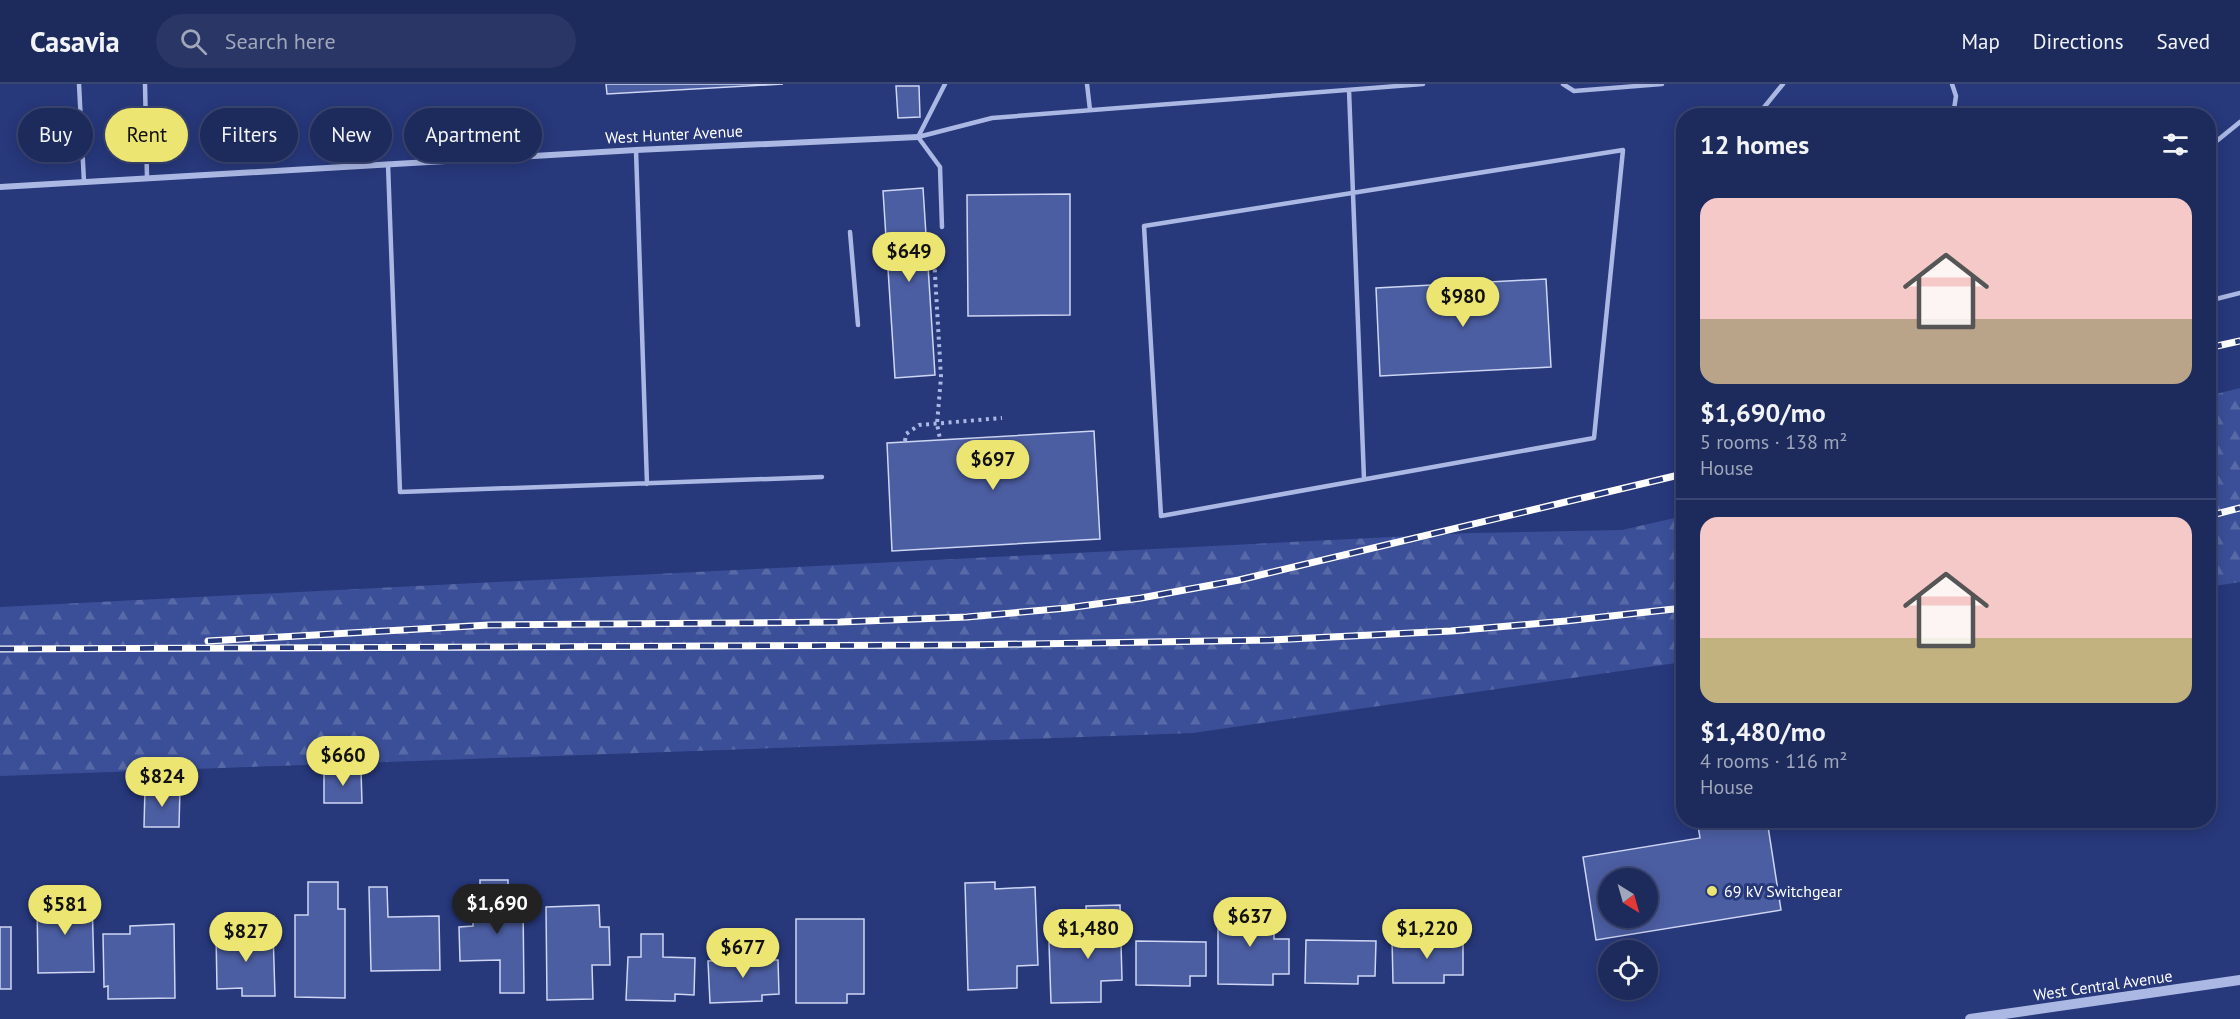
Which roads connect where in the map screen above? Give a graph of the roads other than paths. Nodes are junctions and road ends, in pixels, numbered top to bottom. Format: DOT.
graph roads {
  1 [pos="79,84"];
  2 [pos="145,84"];
  3 [pos="945,84"];
  4 [pos="1087,84"];
  5 [pos="1424,84"];
  6 [pos="1563,84"];
  7 [pos="1662,84"];
  8 [pos="1783,84"];
  9 [pos="1952,84"];
  10 [pos="1349,90"];
  11 [pos="1764,108"];
  12 [pos="1954,108"];
  13 [pos="1090,110"];
  14 [pos="2240,122"];
  15 [pos="918,137"];
  16 [pos="2216,142"];
  17 [pos="636,150"];
  18 [pos="388,164"];
  19 [pos="147,178"];
  20 [pos="84,182"];
  21 [pos="0,187"];
  22 [pos="1353,193"];
  23 [pos="942,227"];
  24 [pos="850,232"];
  25 [pos="2240,293"];
  26 [pos="2216,299"];
  27 [pos="858,325"];
  28 [pos="822,477"];
  29 [pos="1364,479"];
  30 [pos="646,484"];
  31 [pos="2240,980"];
  32 [pos="1970,1019"];
  1 -- 20 [label="lane"];
  2 -- 19 [label="lane"];
  3 -- 15 [label="lane"];
  4 -- 13 [label="lane"];
  5 -- 10 [label="lane"];
  6 -- 7 [label="lane"];
  8 -- 11 [label="lane"];
  9 -- 12 [label="lane"];
  10 -- 13 [label="lane"];
  10 -- 22 [label="lane"];
  13 -- 15 [label="lane"];
  14 -- 16 [label="lane"];
  15 -- 17 [label="street, West Hunter Avenue"];
  15 -- 23 [label="lane"];
  17 -- 18 [label="street, West Hunter Avenue"];
  17 -- 30 [label="lane"];
  18 -- 19 [label="street, West Hunter Avenue"];
  18 -- 30 [label="lane"];
  19 -- 20 [label="street, West Hunter Avenue"];
  20 -- 21 [label="street, West Hunter Avenue"];
  22 -- 29 [label="lane"];
  22 -- 29 [label="lane"];
  22 -- 29 [label="lane"];
  24 -- 27 [label="lane"];
  25 -- 26 [label="lane"];
  28 -- 30 [label="lane"];
  31 -- 32 [label="street, West Central Avenue"];
}
